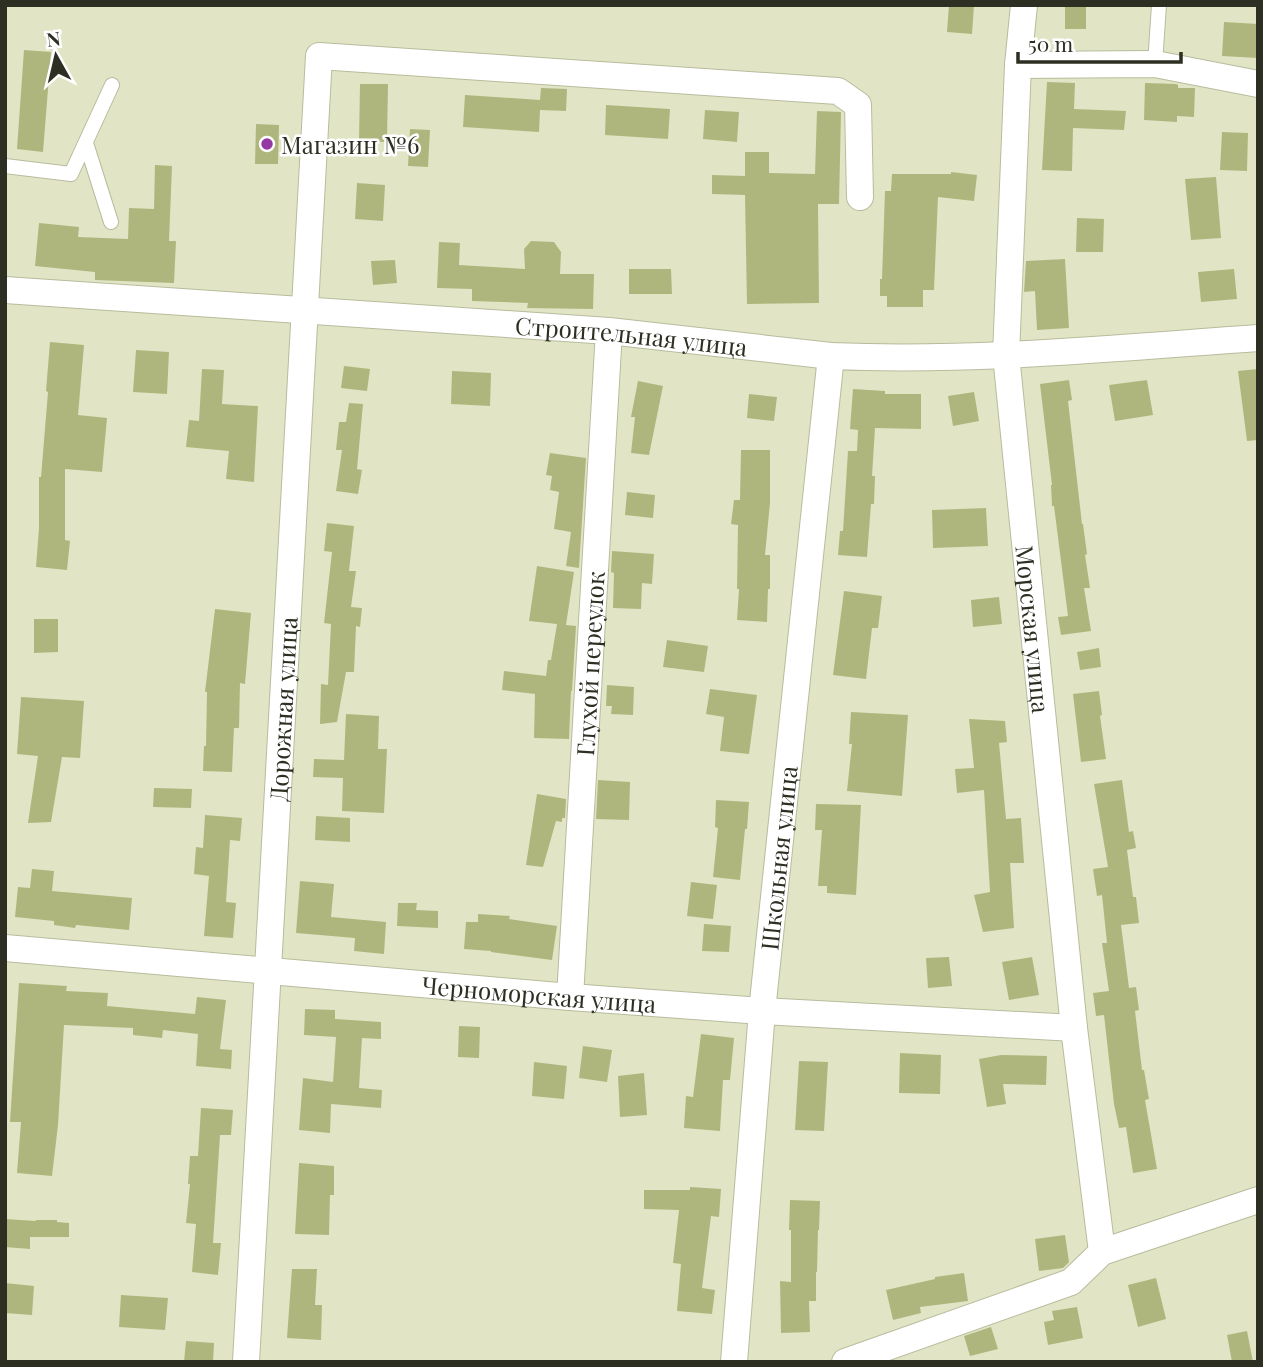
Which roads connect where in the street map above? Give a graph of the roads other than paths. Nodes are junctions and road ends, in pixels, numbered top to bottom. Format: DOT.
graph roads {
  1 [pos="1024,5"];
  2 [pos="1159,5"];
  3 [pos="1154,64"];
  4 [pos="1018,65"];
  5 [pos="1258,84"];
  6 [pos="112,85"];
  7 [pos="86,143"];
  8 [pos="5,166"];
  9 [pos="860,197"];
  10 [pos="111,222"];
  11 [pos="5,290"];
  12 [pos="304,310"];
  13 [pos="609,331"];
  14 [pos="1258,338"];
  15 [pos="1006,355"];
  16 [pos="831,356"];
  17 [pos="5,948"];
  18 [pos="267,971"];
  19 [pos="570,997"];
  20 [pos="762,1011"];
  21 [pos="1074,1028"];
  22 [pos="1258,1200"];
  23 [pos="1102,1252"];
  24 [pos="246,1362"];
  25 [pos="734,1362"];
  26 [pos="845,1362"];
  1 -- 4 [label="street, Морская улица"];
  2 -- 3 [label="lane"];
  3 -- 4 [label="street"];
  3 -- 5 [label="street"];
  4 -- 15 [label="street, Морская улица"];
  6 -- 7 [label="lane"];
  7 -- 8 [label="lane"];
  7 -- 10 [label="lane"];
  9 -- 12 [label="street, Дорожная улица"];
  11 -- 12 [label="street, Строительная улица"];
  12 -- 13 [label="street, Строительная улица"];
  12 -- 18 [label="street, Дорожная улица"];
  13 -- 16 [label="street, Строительная улица"];
  13 -- 19 [label="street, Глухой переулок"];
  14 -- 15 [label="street, Строительная улица"];
  15 -- 16 [label="street, Строительная улица"];
  15 -- 21 [label="street, Морская улица"];
  16 -- 20 [label="street, Школьная улица"];
  17 -- 18 [label="street, Черноморская улица"];
  18 -- 19 [label="street, Черноморская улица"];
  18 -- 24 [label="street, Дорожная улица"];
  19 -- 20 [label="street, Черноморская улица"];
  20 -- 21 [label="street, Черноморская улица"];
  20 -- 25 [label="street, Школьная улица"];
  21 -- 23 [label="street, Морская улица"];
  22 -- 23 [label="street"];
  23 -- 26 [label="street"];
}
